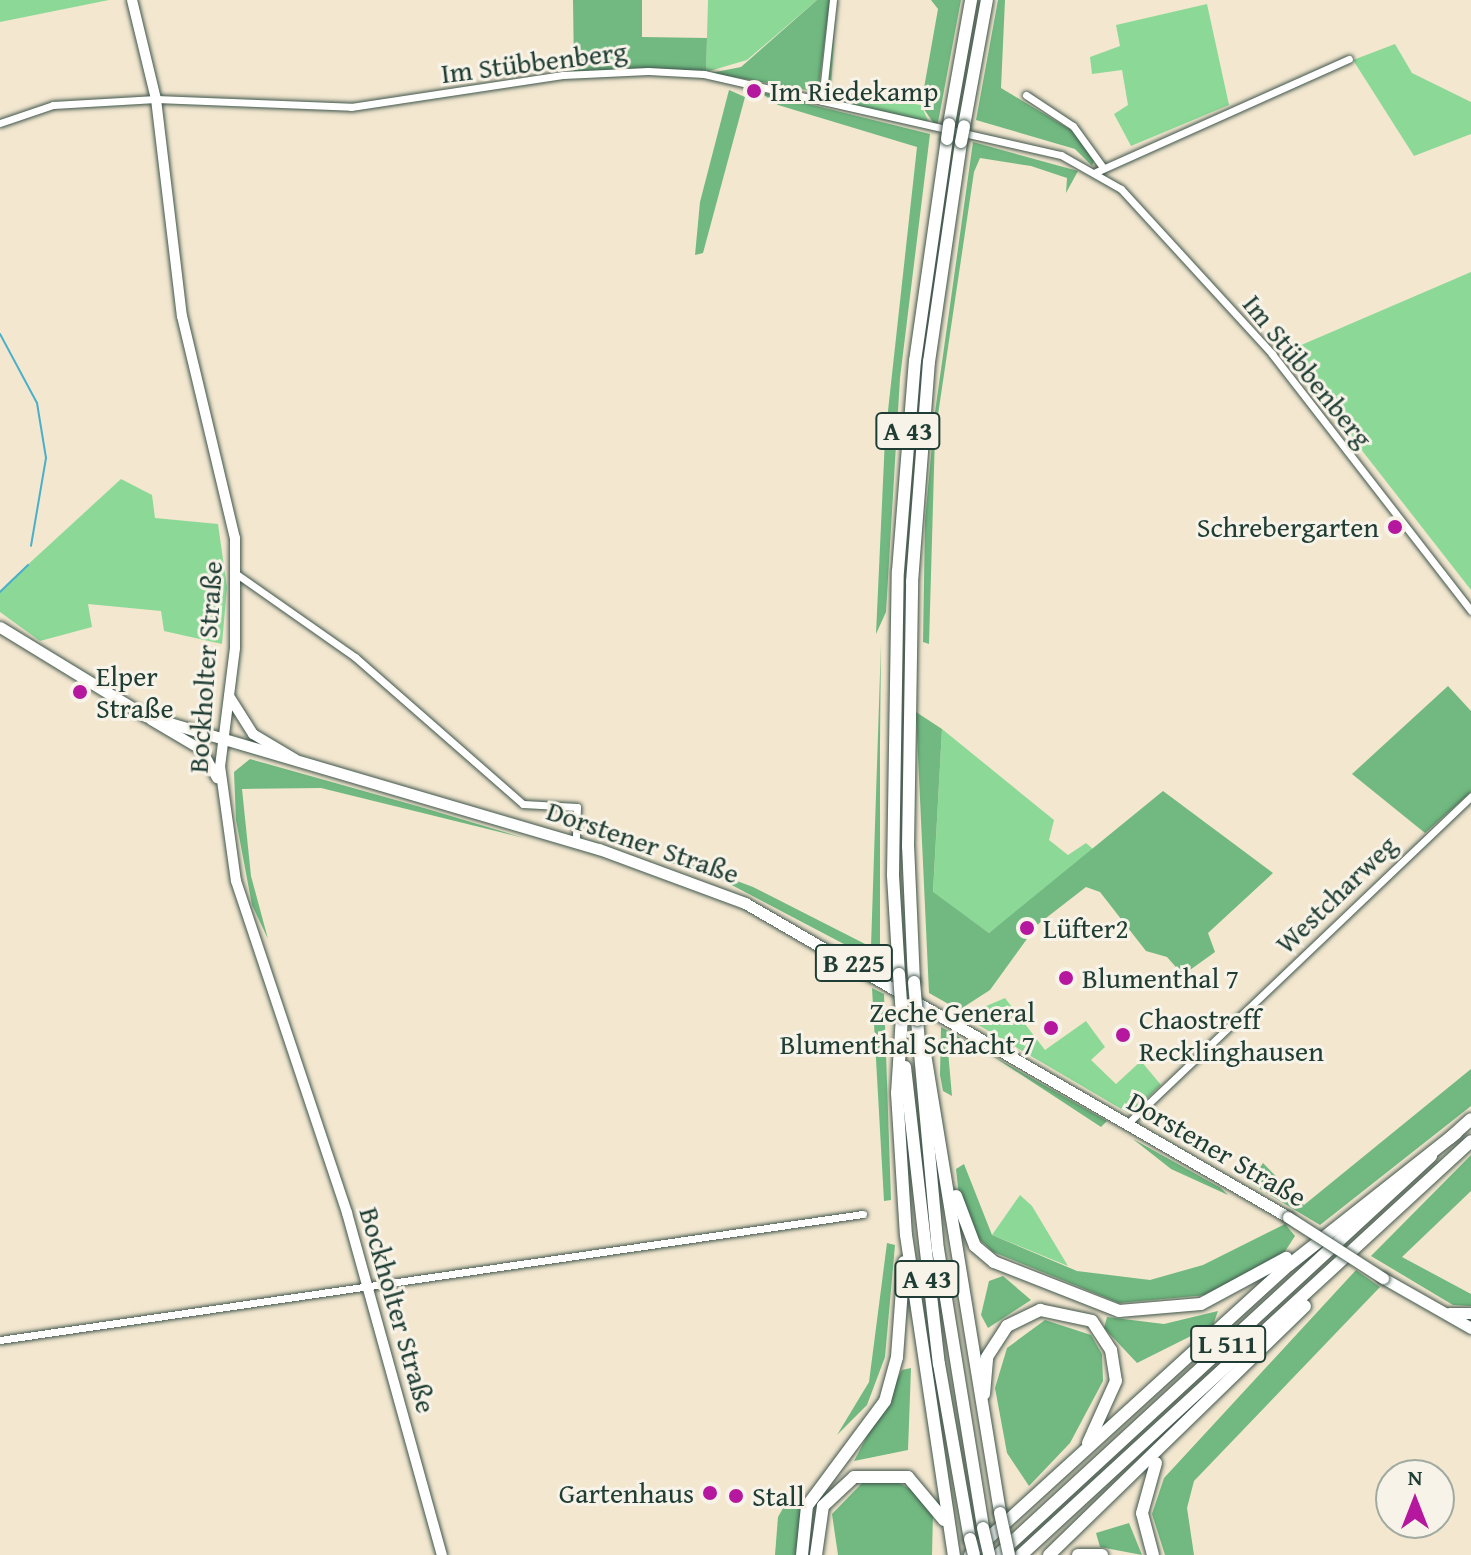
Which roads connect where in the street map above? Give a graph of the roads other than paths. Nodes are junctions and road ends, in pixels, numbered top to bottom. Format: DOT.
graph roads {
  1 [pos="132,0"];
  2 [pos="833,0"];
  3 [pos="971,0"];
  4 [pos="987,0"];
  5 [pos="1349,59"];
  6 [pos="1026,95"];
  7 [pos="156,99"];
  8 [pos="822,101"];
  9 [pos="0,123"];
  10 [pos="1099,169"];
  11 [pos="238,575"];
  12 [pos="1471,611"];
  13 [pos="0,627"];
  14 [pos="229,696"];
  15 [pos="146,716"];
  16 [pos="224,741"];
  17 [pos="299,763"];
  18 [pos="221,789"];
  19 [pos="1471,796"];
  20 [pos="576,843"];
  21 [pos="902,1016"];
  22 [pos="917,1020"];
  23 [pos="1471,1119"];
  24 [pos="1127,1124"];
  25 [pos="1456,1133"];
  26 [pos="1471,1141"];
  27 [pos="949,1170"];
  28 [pos="863,1214"];
  29 [pos="1349,1215"];
  30 [pos="906,1235"];
  31 [pos="1340,1264"];
  32 [pos="367,1285"];
  33 [pos="1444,1312"];
  34 [pos="1471,1313"];
  35 [pos="1471,1328"];
  36 [pos="0,1340"];
  37 [pos="1180,1435"];
  38 [pos="1075,1462"];
  39 [pos="996,1493"];
  40 [pos="949,1531"];
  41 [pos="954,1554"];
  42 [pos="442,1555"];
  43 [pos="802,1555"];
  44 [pos="816,1555"];
  45 [pos="972,1555"];
  46 [pos="989,1555"];
  47 [pos="998,1555"];
  48 [pos="1009,1555"];
  49 [pos="1021,1555"];
  50 [pos="1049,1555"];
  51 [pos="1078,1555"];
  52 [pos="1102,1555"];
  53 [pos="1153,1555"];
  1 -- 7 [label="street, Bockholter Straße"];
  2 -- 8 [label="street"];
  3 -- 21 [label="highway, A 43, bridge"];
  4 -- 22 [label="highway, A 43, bridge"];
  5 -- 10 [label="street"];
  6 -- 10 [label="street, Im Stübbenberg"];
  7 -- 8 [label="street, Im Stübbenberg"];
  7 -- 9 [label="street, Im Stübbenberg"];
  7 -- 11 [label="street, Bockholter Straße"];
  8 -- 10 [label="street, Im Stübbenberg"];
  10 -- 12 [label="street, Im Stübbenberg"];
  11 -- 14 [label="street, Bockholter Straße"];
  11 -- 20 [label="street"];
  13 -- 15 [label="main road, B 225"];
  14 -- 16 [label="street, Bockholter Straße"];
  14 -- 17 [label="street"];
  15 -- 16 [label="main road, B 225"];
  15 -- 18 [label="street"];
  16 -- 17 [label="main road, Dorstener Straße / B 225"];
  16 -- 18 [label="street, Bockholter Straße"];
  17 -- 20 [label="main road, Dorstener Straße / B 225"];
  18 -- 32 [label="street, Bockholter Straße"];
  19 -- 24 [label="street, Westcharweg"];
  20 -- 24 [label="main road, Dorstener Straße / B 225"];
  21 -- 30 [label="highway"];
  21 -- 45 [label="highway, A 43, bridge"];
  22 -- 27 [label="highway"];
  22 -- 46 [label="highway, A 43, bridge"];
  23 -- 25 [label="highway, L 511"];
  24 -- 33 [label="main road, Dorstener Straße / B 225, bridge"];
  25 -- 29 [label="highway"];
  25 -- 47 [label="highway, L 511"];
  26 -- 31 [label="highway, L 511"];
  27 -- 29 [label="highway"];
  27 -- 39 [label="highway"];
  28 -- 32 [label="street"];
  29 -- 38 [label="highway"];
  30 -- 40 [label="highway"];
  30 -- 43 [label="highway"];
  31 -- 37 [label="highway"];
  31 -- 49 [label="highway, L 511"];
  32 -- 36 [label="street"];
  32 -- 42 [label="street, Bockholter Straße"];
  33 -- 34 [label="main road, B 225"];
  33 -- 35 [label="main road, Dorstener Straße / B 225"];
  37 -- 50 [label="highway"];
  37 -- 53 [label="highway"];
  38 -- 39 [label="highway"];
  38 -- 45 [label="highway"];
  39 -- 48 [label="highway, bridge"];
  40 -- 41 [label="highway"];
  40 -- 44 [label="highway"];
  51 -- 52 [label="highway"];
}
